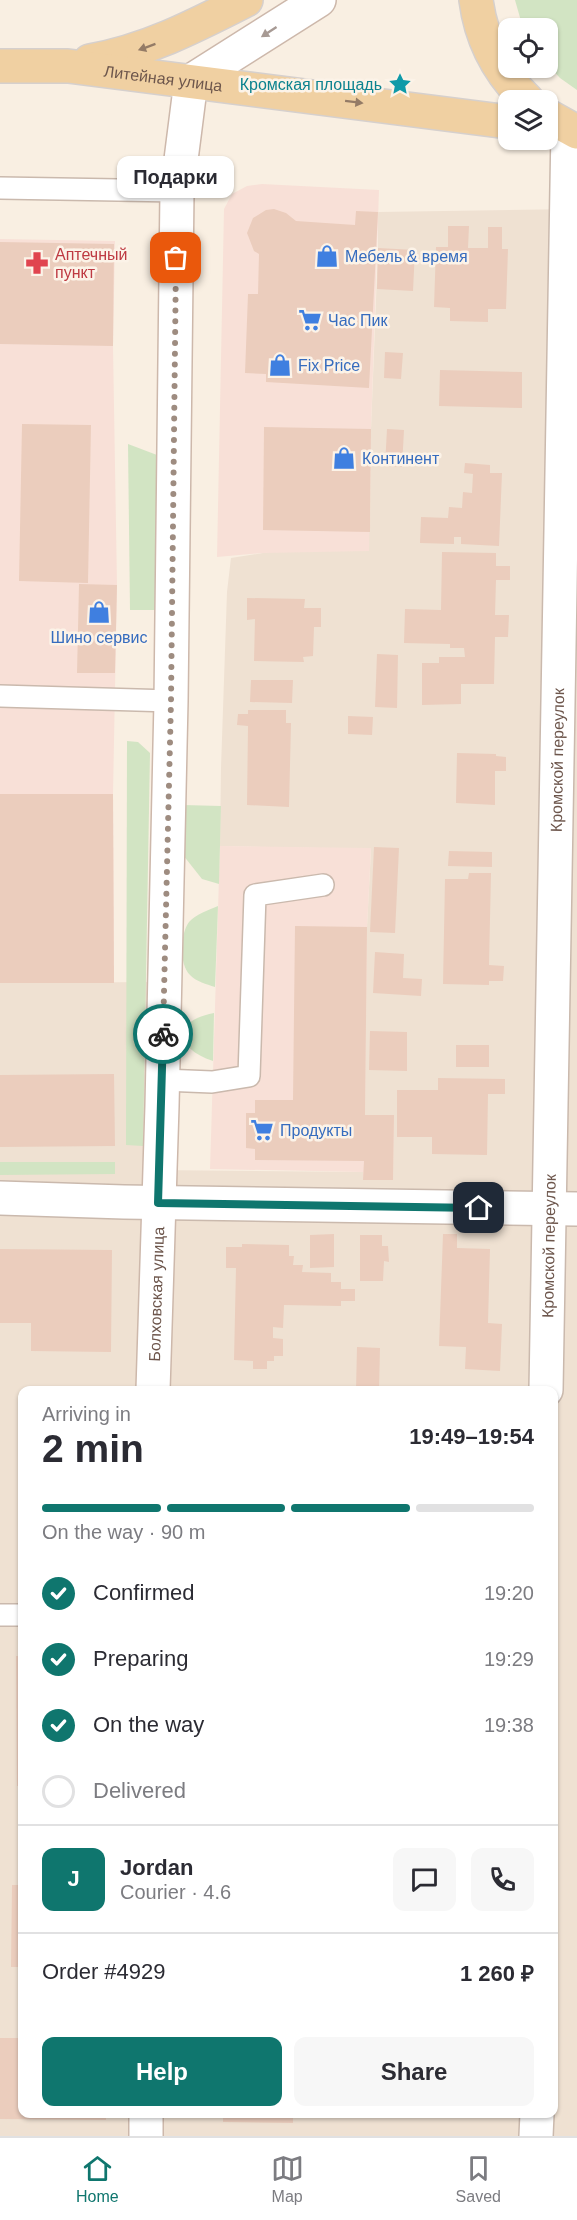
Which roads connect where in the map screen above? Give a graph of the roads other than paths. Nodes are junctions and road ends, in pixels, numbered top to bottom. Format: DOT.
graph roads {
  1 [pos="246,0"];
  2 [pos="319,0"];
  3 [pos="476,0"];
  4 [pos="199,12"];
  5 [pos="0,66"];
  6 [pos="68,66"];
  7 [pos="191,81"];
  8 [pos="517,90"];
  9 [pos="498,121"];
  10 [pos="560,126"];
  11 [pos="0,188"];
  12 [pos="177,191"];
  13 [pos="0,696"];
  14 [pos="171,701"];
  15 [pos="323,885"];
  16 [pos="163,1080"];
  17 [pos="0,1198"];
  18 [pos="158,1203"];
  19 [pos="563,1209"];
  20 [pos="153,1386"];
  21 [pos="546,1386"];
  22 [pos="0,1615"];
  23 [pos="18,1615"];
  24 [pos="146,2118"];
  25 [pos="537,2118"];
  26 [pos="146,2136"];
  27 [pos="536,2136"];
  1 -- 4 [label="main road, Литейная улица"];
  2 -- 7 [label="street, one-way"];
  3 -- 8 [label="main road"];
  4 -- 6 [label="main road, Литейная улица, one-way"];
  5 -- 6 [label="main road, Литейная улица"];
  6 -- 7 [label="main road, Литейная улица"];
  7 -- 9 [label="main road, Литейная улица, one-way"];
  7 -- 12 [label="street, Болховская улица"];
  10 -- 19 [label="street, Кромской переулок"];
  11 -- 12 [label="lane"];
  12 -- 14 [label="street, Болховская улица"];
  13 -- 14 [label="lane"];
  14 -- 16 [label="street, Болховская улица"];
  15 -- 16 [label="lane"];
  16 -- 18 [label="street, Болховская улица"];
  17 -- 18 [label="street"];
  18 -- 19 [label="street"];
  18 -- 20 [label="street, Болховская улица"];
  19 -- 21 [label="street, Кромской переулок"];
  22 -- 23 [label="lane"];
  24 -- 26 [label="street"];
  25 -- 27 [label="street"];
}
